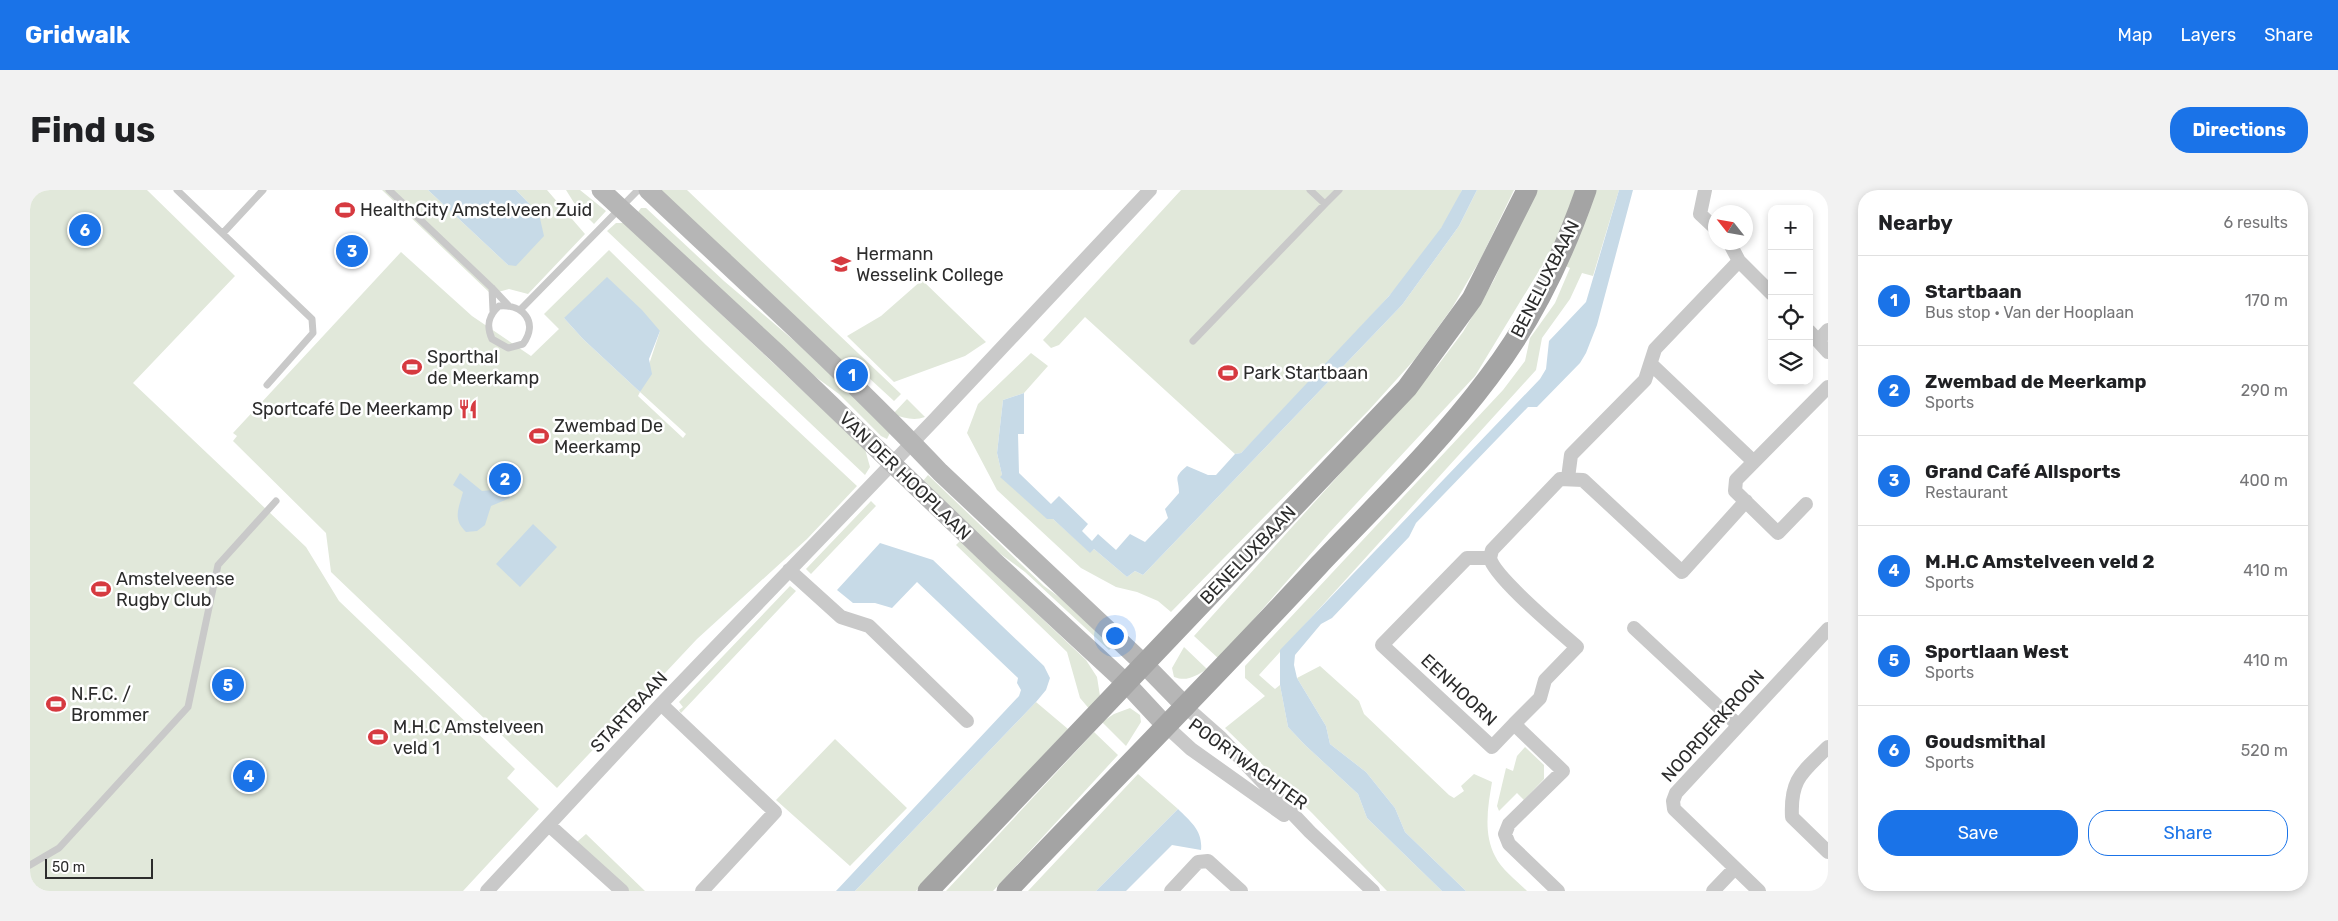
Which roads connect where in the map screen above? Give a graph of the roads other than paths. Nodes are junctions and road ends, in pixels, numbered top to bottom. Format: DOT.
graph roads {
  1 [pos="177,190"];
  2 [pos="263,190"];
  3 [pos="389,190"];
  4 [pos="601,190"];
  5 [pos="638,190"];
  6 [pos="648,190"];
  7 [pos="1150,190"];
  8 [pos="1310,190"];
  9 [pos="1339,190"];
  10 [pos="1527,190"];
  11 [pos="1586,190"];
  12 [pos="1706,192"];
  13 [pos="1325,204"];
  14 [pos="620,208"];
  15 [pos="1708,222"];
  16 [pos="223,233"];
  17 [pos="1733,250"];
  18 [pos="1739,261"];
  19 [pos="492,288"];
  20 [pos="1768,290"];
  21 [pos="508,305"];
  22 [pos="521,309"];
  23 [pos="493,311"];
  24 [pos="1819,333"];
  25 [pos="1193,341"];
  26 [pos="1828,352"];
  27 [pos="1651,364"];
  28 [pos="267,385"];
  29 [pos="1828,387"];
  30 [pos="911,441"];
  31 [pos="892,462"];
  32 [pos="1753,462"];
  33 [pos="1568,478"];
  34 [pos="276,501"];
  35 [pos="1746,501"];
  36 [pos="1806,504"];
  37 [pos="1490,558"];
  38 [pos="789,570"];
  39 [pos="1634,628"];
  40 [pos="1825,637"];
  41 [pos="1144,664"];
  42 [pos="1126,683"];
  43 [pos="661,704"];
  44 [pos="1186,707"];
  45 [pos="967,721"];
  46 [pos="1514,724"];
  47 [pos="1738,725"];
  48 [pos="1166,726"];
  49 [pos="1828,747"];
  50 [pos="550,826"];
  51 [pos="1310,832"];
  52 [pos="1828,852"];
  53 [pos="30,865"];
  54 [pos="1736,868"];
  55 [pos="487,891"];
  56 [pos="622,891"];
  57 [pos="702,891"];
  58 [pos="928,891"];
  59 [pos="1007,891"];
  60 [pos="1171,891"];
  61 [pos="1241,891"];
  62 [pos="1373,891"];
  63 [pos="1558,891"];
  64 [pos="1713,891"];
  65 [pos="1759,891"];
  1 -- 16 [label="lane"];
  2 -- 16 [label="lane"];
  3 -- 19 [label="lane"];
  4 -- 14 [label="street, VAN DER HOOPLAAN"];
  5 -- 14 [label="lane"];
  6 -- 30 [label="street, VAN DER HOOPLAAN"];
  7 -- 30 [label="street, STARTBAAN"];
  8 -- 13 [label="lane"];
  9 -- 13 [label="lane"];
  10 -- 41 [label="main road, BENELUXBAAN"];
  11 -- 44 [label="main road, BENELUXBAAN"];
  12 -- 15 [label="street"];
  13 -- 25 [label="lane"];
  14 -- 22 [label="lane"];
  14 -- 31 [label="street, VAN DER HOOPLAAN"];
  16 -- 28 [label="lane"];
  17 -- 18 [label="street"];
  18 -- 20 [label="street"];
  18 -- 27 [label="street"];
  19 -- 21 [label="lane"];
  19 -- 23 [label="lane"];
  21 -- 22 [label="lane"];
  21 -- 23 [label="lane"];
  22 -- 23 [label="lane"];
  24 -- 26 [label="street"];
  27 -- 32 [label="street"];
  27 -- 33 [label="street"];
  29 -- 32 [label="street"];
  30 -- 31 [label="street, STARTBAAN"];
  30 -- 41 [label="street, VAN DER HOOPLAAN"];
  31 -- 38 [label="street, STARTBAAN"];
  31 -- 42 [label="street, VAN DER HOOPLAAN"];
  32 -- 35 [label="street"];
  33 -- 35 [label="street"];
  33 -- 37 [label="street"];
  34 -- 53 [label="lane"];
  35 -- 36 [label="street"];
  37 -- 46 [label="street"];
  37 -- 46 [label="street, EENHOORN"];
  38 -- 43 [label="street, STARTBAAN"];
  38 -- 45 [label="street"];
  39 -- 47 [label="street"];
  40 -- 47 [label="street, NOORDERKROON"];
  41 -- 42 [label="main road, BENELUXBAAN"];
  41 -- 44 [label="street, VAN DER HOOPLAAN"];
  42 -- 48 [label="street, VAN DER HOOPLAAN"];
  42 -- 58 [label="main road, BENELUXBAAN"];
  43 -- 50 [label="street, STARTBAAN"];
  43 -- 57 [label="street"];
  44 -- 48 [label="main road, BENELUXBAAN"];
  44 -- 51 [label="street, POORTWACHTER"];
  46 -- 63 [label="street, EENHOORN"];
  47 -- 54 [label="street, NOORDERKROON"];
  48 -- 51 [label="street, POORTWACHTER"];
  48 -- 59 [label="main road, BENELUXBAAN"];
  49 -- 52 [label="street"];
  50 -- 55 [label="street, STARTBAAN"];
  50 -- 56 [label="street"];
  51 -- 62 [label="street, POORTWACHTER"];
  54 -- 64 [label="street"];
  54 -- 65 [label="street, NOORDERKROON"];
  60 -- 61 [label="street"];
}
